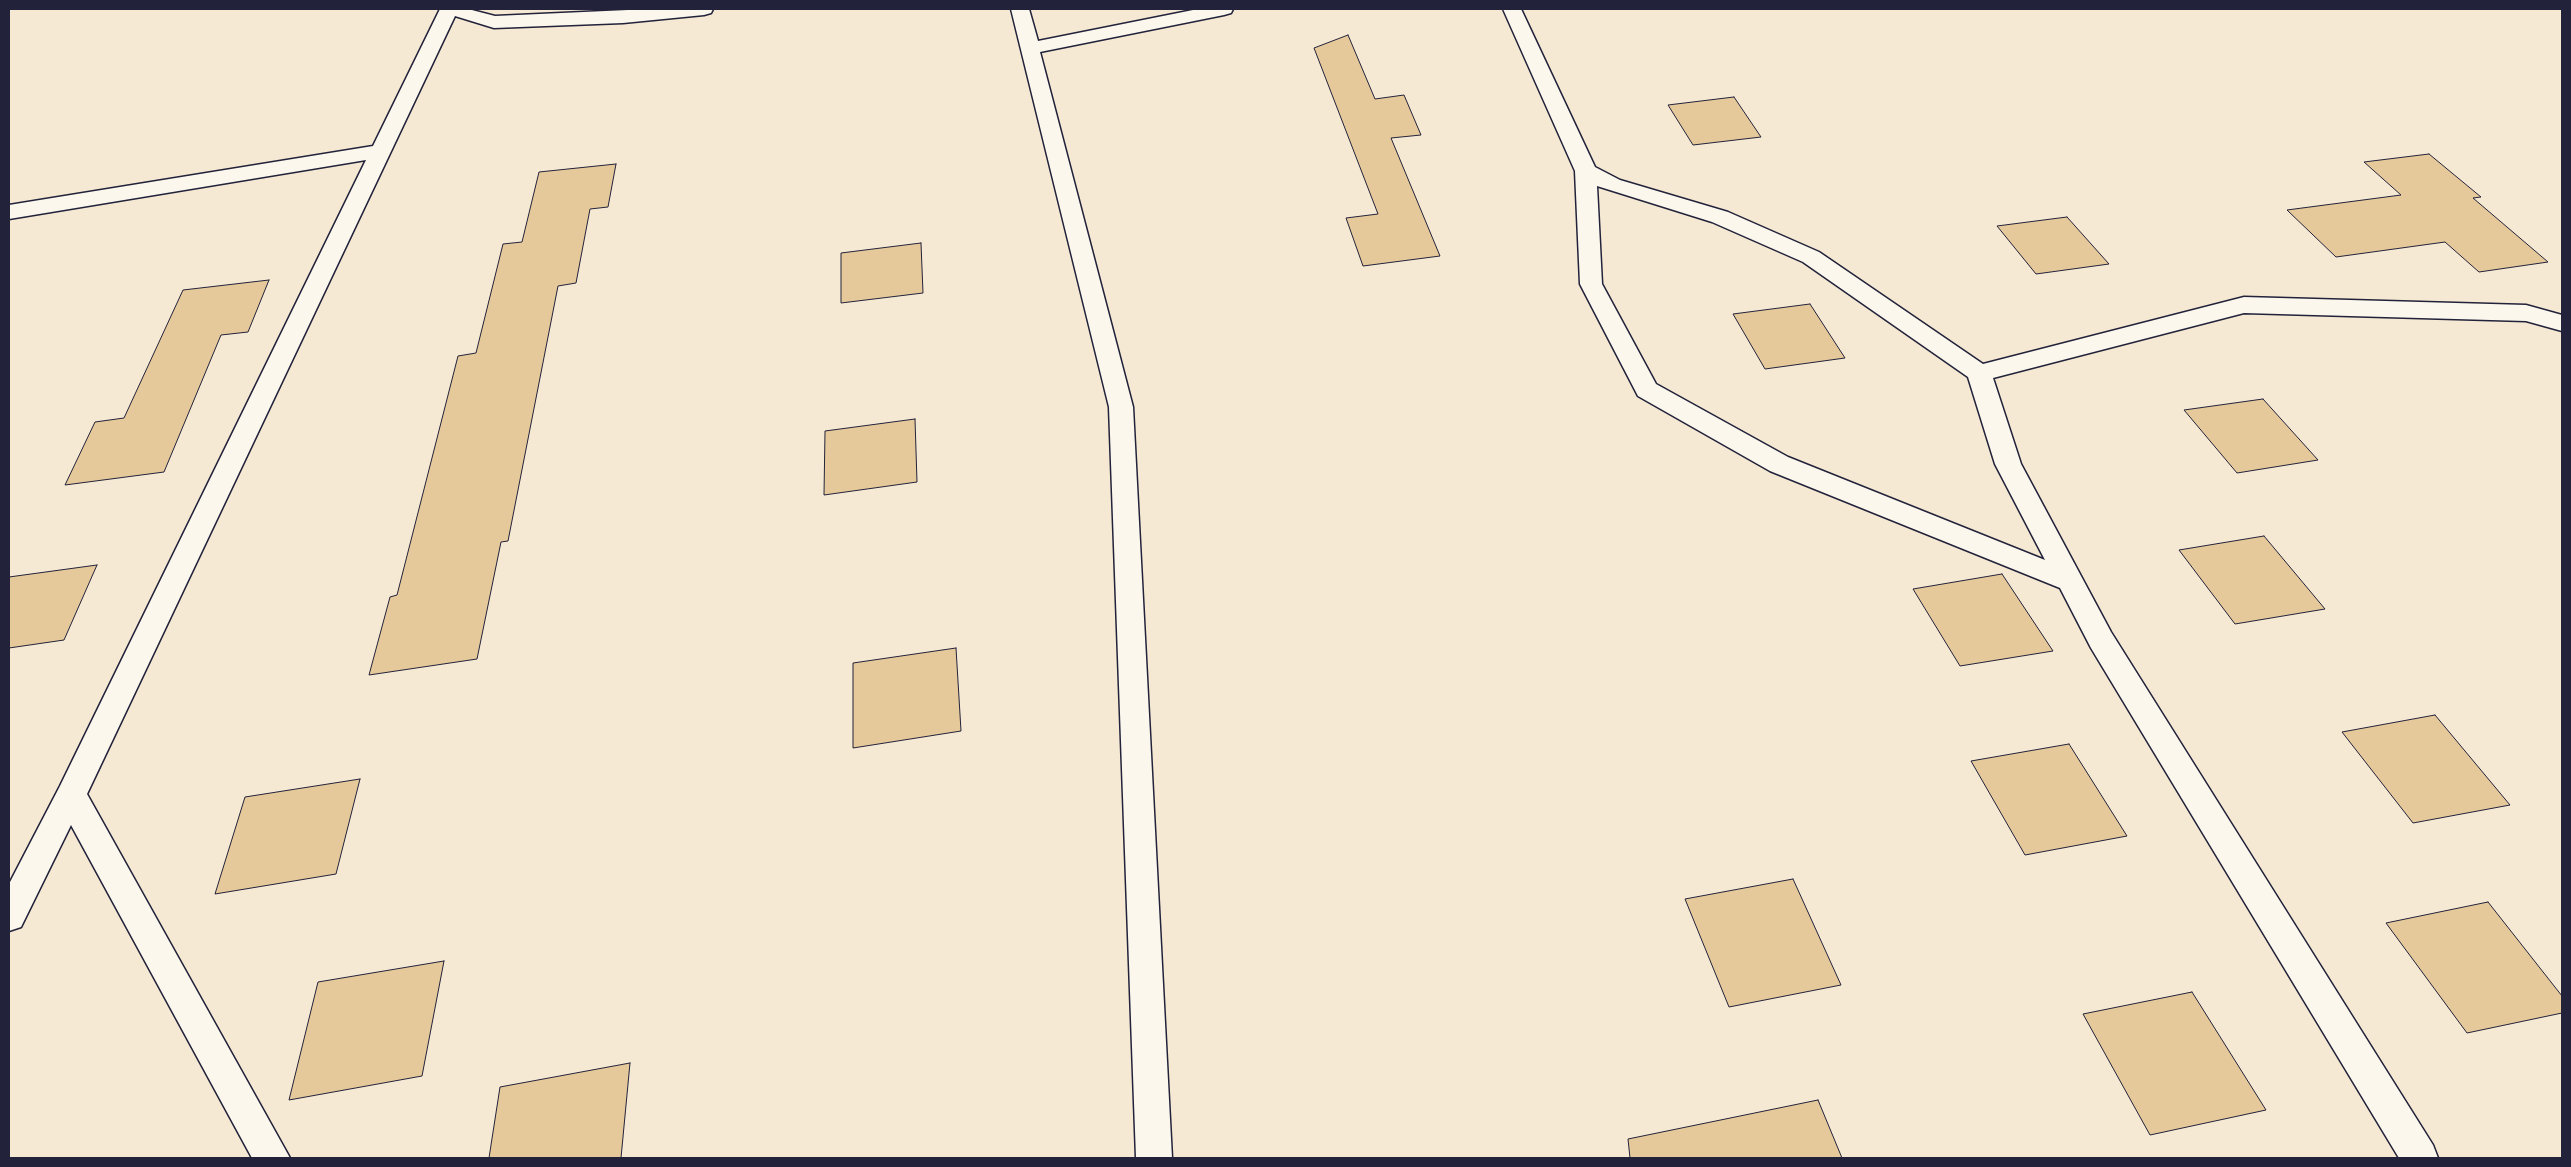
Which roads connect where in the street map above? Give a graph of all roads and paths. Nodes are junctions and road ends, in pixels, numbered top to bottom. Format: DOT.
graph roads {
  1 [pos="449,9"];
  2 [pos="704,9"];
  3 [pos="1020,9"];
  4 [pos="1224,9"];
  5 [pos="1512,9"];
  6 [pos="1030,48"];
  7 [pos="381,151"];
  8 [pos="1586,171"];
  9 [pos="9,212"];
  10 [pos="2562,323"];
  11 [pos="1979,373"];
  12 [pos="2070,581"];
  13 [pos="71,795"];
  14 [pos="9,916"];
  15 [pos="272,1158"];
  16 [pos="1154,1158"];
  17 [pos="2420,1158"];
  1 -- 2 [label="lane"];
  1 -- 7 [label="lane"];
  3 -- 6 [label="lane"];
  4 -- 6 [label="lane"];
  5 -- 8 [label="lane"];
  6 -- 16 [label="lane"];
  7 -- 9 [label="lane"];
  7 -- 13 [label="lane"];
  8 -- 11 [label="lane"];
  8 -- 12 [label="lane"];
  10 -- 11 [label="lane"];
  11 -- 12 [label="lane"];
  12 -- 17 [label="lane"];
  13 -- 14 [label="lane"];
  13 -- 15 [label="lane"];
}
